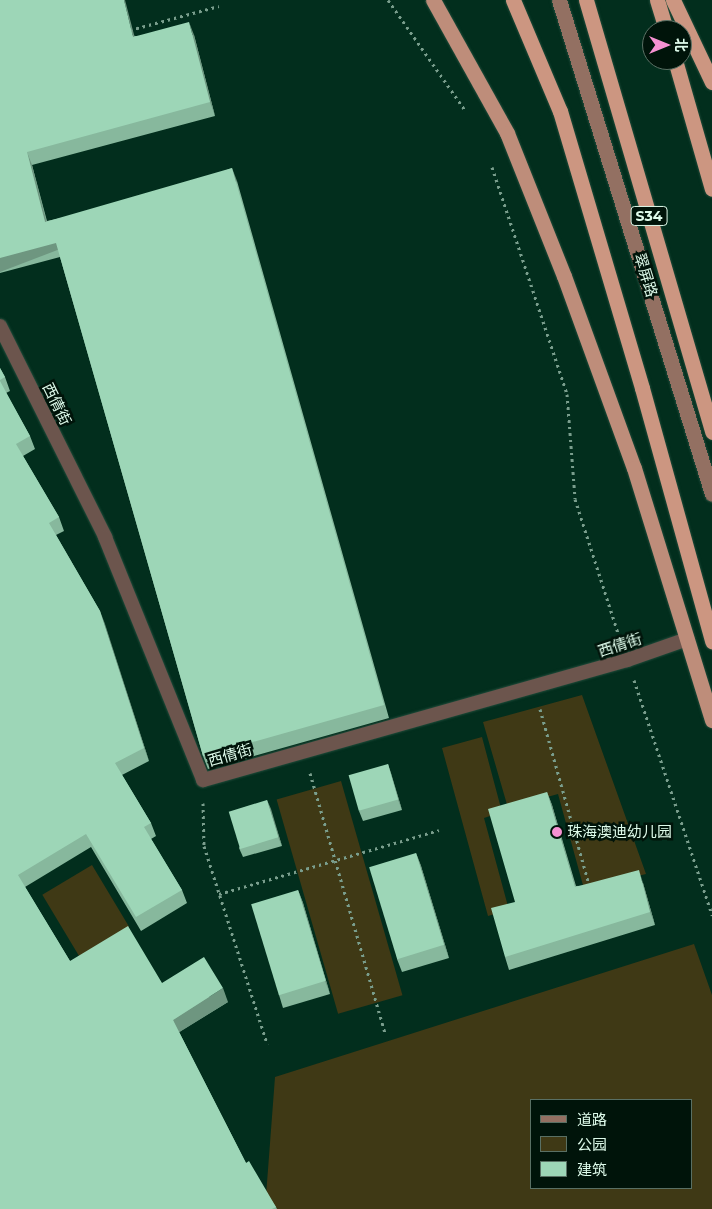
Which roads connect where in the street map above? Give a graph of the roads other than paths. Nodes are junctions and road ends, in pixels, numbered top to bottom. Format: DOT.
graph roads {
  1 [pos="433,0"];
  2 [pos="513,0"];
  3 [pos="559,0"];
  4 [pos="586,0"];
  5 [pos="657,0"];
  6 [pos="673,0"];
  7 [pos="663,20"];
  8 [pos="678,70"];
  9 [pos="712,82"];
  10 [pos="712,189"];
  11 [pos="0,326"];
  12 [pos="712,432"];
  13 [pos="712,494"];
  14 [pos="687,639"];
  15 [pos="712,641"];
  16 [pos="712,720"];
  1 -- 14 [label="highway"];
  2 -- 15 [label="highway"];
  3 -- 13 [label="main road, 翠屏路"];
  4 -- 12 [label="highway, S34"];
  5 -- 7 [label="highway"];
  6 -- 9 [label="highway"];
  8 -- 10 [label="highway"];
  11 -- 14 [label="lane, 西倩街"];
  14 -- 16 [label="highway"];
}
